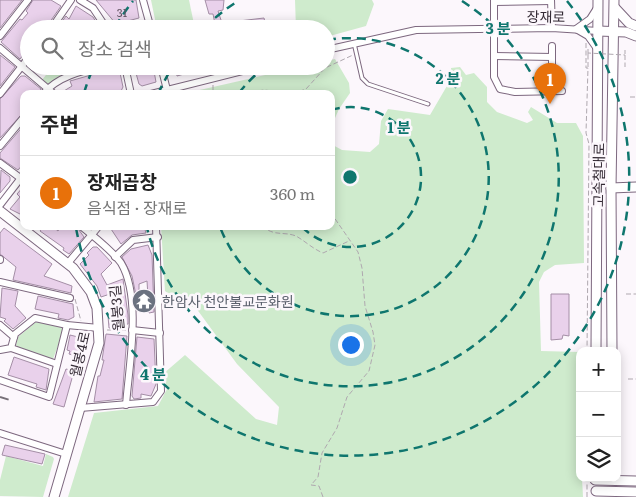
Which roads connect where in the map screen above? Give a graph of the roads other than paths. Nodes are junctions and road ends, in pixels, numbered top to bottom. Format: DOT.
graph roads {
  1 [pos="28,0"];
  2 [pos="71,0"];
  3 [pos="80,0"];
  4 [pos="143,0"];
  5 [pos="494,1"];
  6 [pos="518,1"];
  7 [pos="552,1"];
  8 [pos="598,3"];
  9 [pos="614,4"];
  10 [pos="59,20"];
  11 [pos="101,20"];
  12 [pos="149,20"];
  13 [pos="636,27"];
  14 [pos="494,28"];
  15 [pos="552,28"];
  16 [pos="576,30"];
  17 [pos="598,31"];
  18 [pos="615,32"];
  19 [pos="626,32"];
  20 [pos="0,36"];
  21 [pos="636,36"];
  22 [pos="354,42"];
  23 [pos="552,46"];
  24 [pos="335,47"];
  25 [pos="0,48"];
  26 [pos="598,50"];
  27 [pos="494,56"];
  28 [pos="552,57"];
  29 [pos="20,64"];
  30 [pos="20,69"];
  31 [pos="33,75"];
  32 [pos="70,75"];
  33 [pos="127,75"];
  34 [pos="163,75"];
  35 [pos="230,75"];
  36 [pos="48,88"];
  37 [pos="130,90"];
  38 [pos="167,90"];
  39 [pos="562,91"];
  40 [pos="552,92"];
  41 [pos="0,94"];
  42 [pos="428,104"];
  43 [pos="20,122"];
  44 [pos="0,146"];
  45 [pos="0,163"];
  46 [pos="20,176"];
  47 [pos="20,182"];
  48 [pos="636,187"];
  49 [pos="611,188"];
  50 [pos="0,205"];
  51 [pos="0,211"];
  52 [pos="20,226"];
  53 [pos="25,230"];
  54 [pos="85,230"];
  55 [pos="95,230"];
  56 [pos="157,230"];
  57 [pos="91,235"];
  58 [pos="158,238"];
  59 [pos="115,257"];
  60 [pos="68,263"];
  61 [pos="0,282"];
  62 [pos="70,298"];
  63 [pos="0,325"];
  64 [pos="67,325"];
  65 [pos="103,329"];
  66 [pos="132,330"];
  67 [pos="160,333"];
  68 [pos="14,337"];
  69 [pos="596,347"];
  70 [pos="612,347"];
  71 [pos="11,348"];
  72 [pos="0,350"];
  73 [pos="57,364"];
  74 [pos="0,380"];
  75 [pos="126,405"];
  76 [pos="80,408"];
  77 [pos="0,433"];
  78 [pos="66,454"];
  79 [pos="621,480"];
  80 [pos="636,481"];
  81 [pos="636,492"];
  82 [pos="596,494"];
  83 [pos="612,494"];
  84 [pos="54,497"];
  1 -- 20 [label="street"];
  2 -- 10 [label="street"];
  3 -- 11 [label="street"];
  4 -- 12 [label="street"];
  5 -- 6 [label="street"];
  5 -- 14 [label="street"];
  6 -- 7 [label="street"];
  7 -- 15 [label="street"];
  8 -- 16 [label="street"];
  8 -- 17 [label="main road, 고속철대로"];
  9 -- 13 [label="main road"];
  9 -- 18 [label="main road, 고속철대로"];
  13 -- 19 [label="main road"];
  14 -- 15 [label="street, 장재로"];
  14 -- 22 [label="street, 장재로"];
  14 -- 27 [label="street"];
  15 -- 16 [label="street, 장재로"];
  16 -- 17 [label="street, 장재로"];
  16 -- 26 [label="street"];
  17 -- 18 [label="main road"];
  17 -- 26 [label="main road, 고속철대로"];
  18 -- 19 [label="main road"];
  18 -- 49 [label="main road, 고속철대로"];
  19 -- 21 [label="main road"];
  22 -- 24 [label="street, 장재로"];
  22 -- 42 [label="lane"];
  23 -- 28 [label="street"];
  25 -- 29 [label="street"];
  26 -- 69 [label="main road, 고속철대로"];
  27 -- 28 [label="street"];
  27 -- 40 [label="street"];
  28 -- 40 [label="street"];
  30 -- 41 [label="street"];
  31 -- 36 [label="street"];
  32 -- 36 [label="street"];
  33 -- 37 [label="street"];
  34 -- 38 [label="street"];
  35 -- 38 [label="street"];
  39 -- 40 [label="street"];
  43 -- 44 [label="street"];
  45 -- 46 [label="street"];
  47 -- 50 [label="street"];
  48 -- 49 [label="main road"];
  49 -- 70 [label="main road, 고속철대로"];
  51 -- 52 [label="main road, 월봉4로"];
  53 -- 60 [label="main road, 월봉4로"];
  54 -- 57 [label="street, 월봉3길"];
  55 -- 57 [label="street"];
  56 -- 58 [label="street"];
  57 -- 59 [label="street, 월봉3길"];
  57 -- 60 [label="street"];
  58 -- 59 [label="street"];
  58 -- 67 [label="street"];
  59 -- 66 [label="street, 월봉3길"];
  60 -- 65 [label="main road, 월봉4로"];
  61 -- 62 [label="street"];
  63 -- 68 [label="street"];
  64 -- 65 [label="street"];
  64 -- 68 [label="street"];
  64 -- 73 [label="street"];
  65 -- 76 [label="main road, 월봉4로"];
  66 -- 67 [label="street"];
  66 -- 75 [label="street, 월봉3길"];
  67 -- 75 [label="street"];
  68 -- 71 [label="street"];
  71 -- 72 [label="street"];
  71 -- 73 [label="street"];
  73 -- 74 [label="street"];
  75 -- 76 [label="street"];
  76 -- 78 [label="main road, 월봉4로"];
  77 -- 78 [label="street"];
  78 -- 84 [label="main road, 월봉4로"];
  79 -- 80 [label="main road"];
  81 -- 83 [label="main road"];
  82 -- 83 [label="main road"];
}
